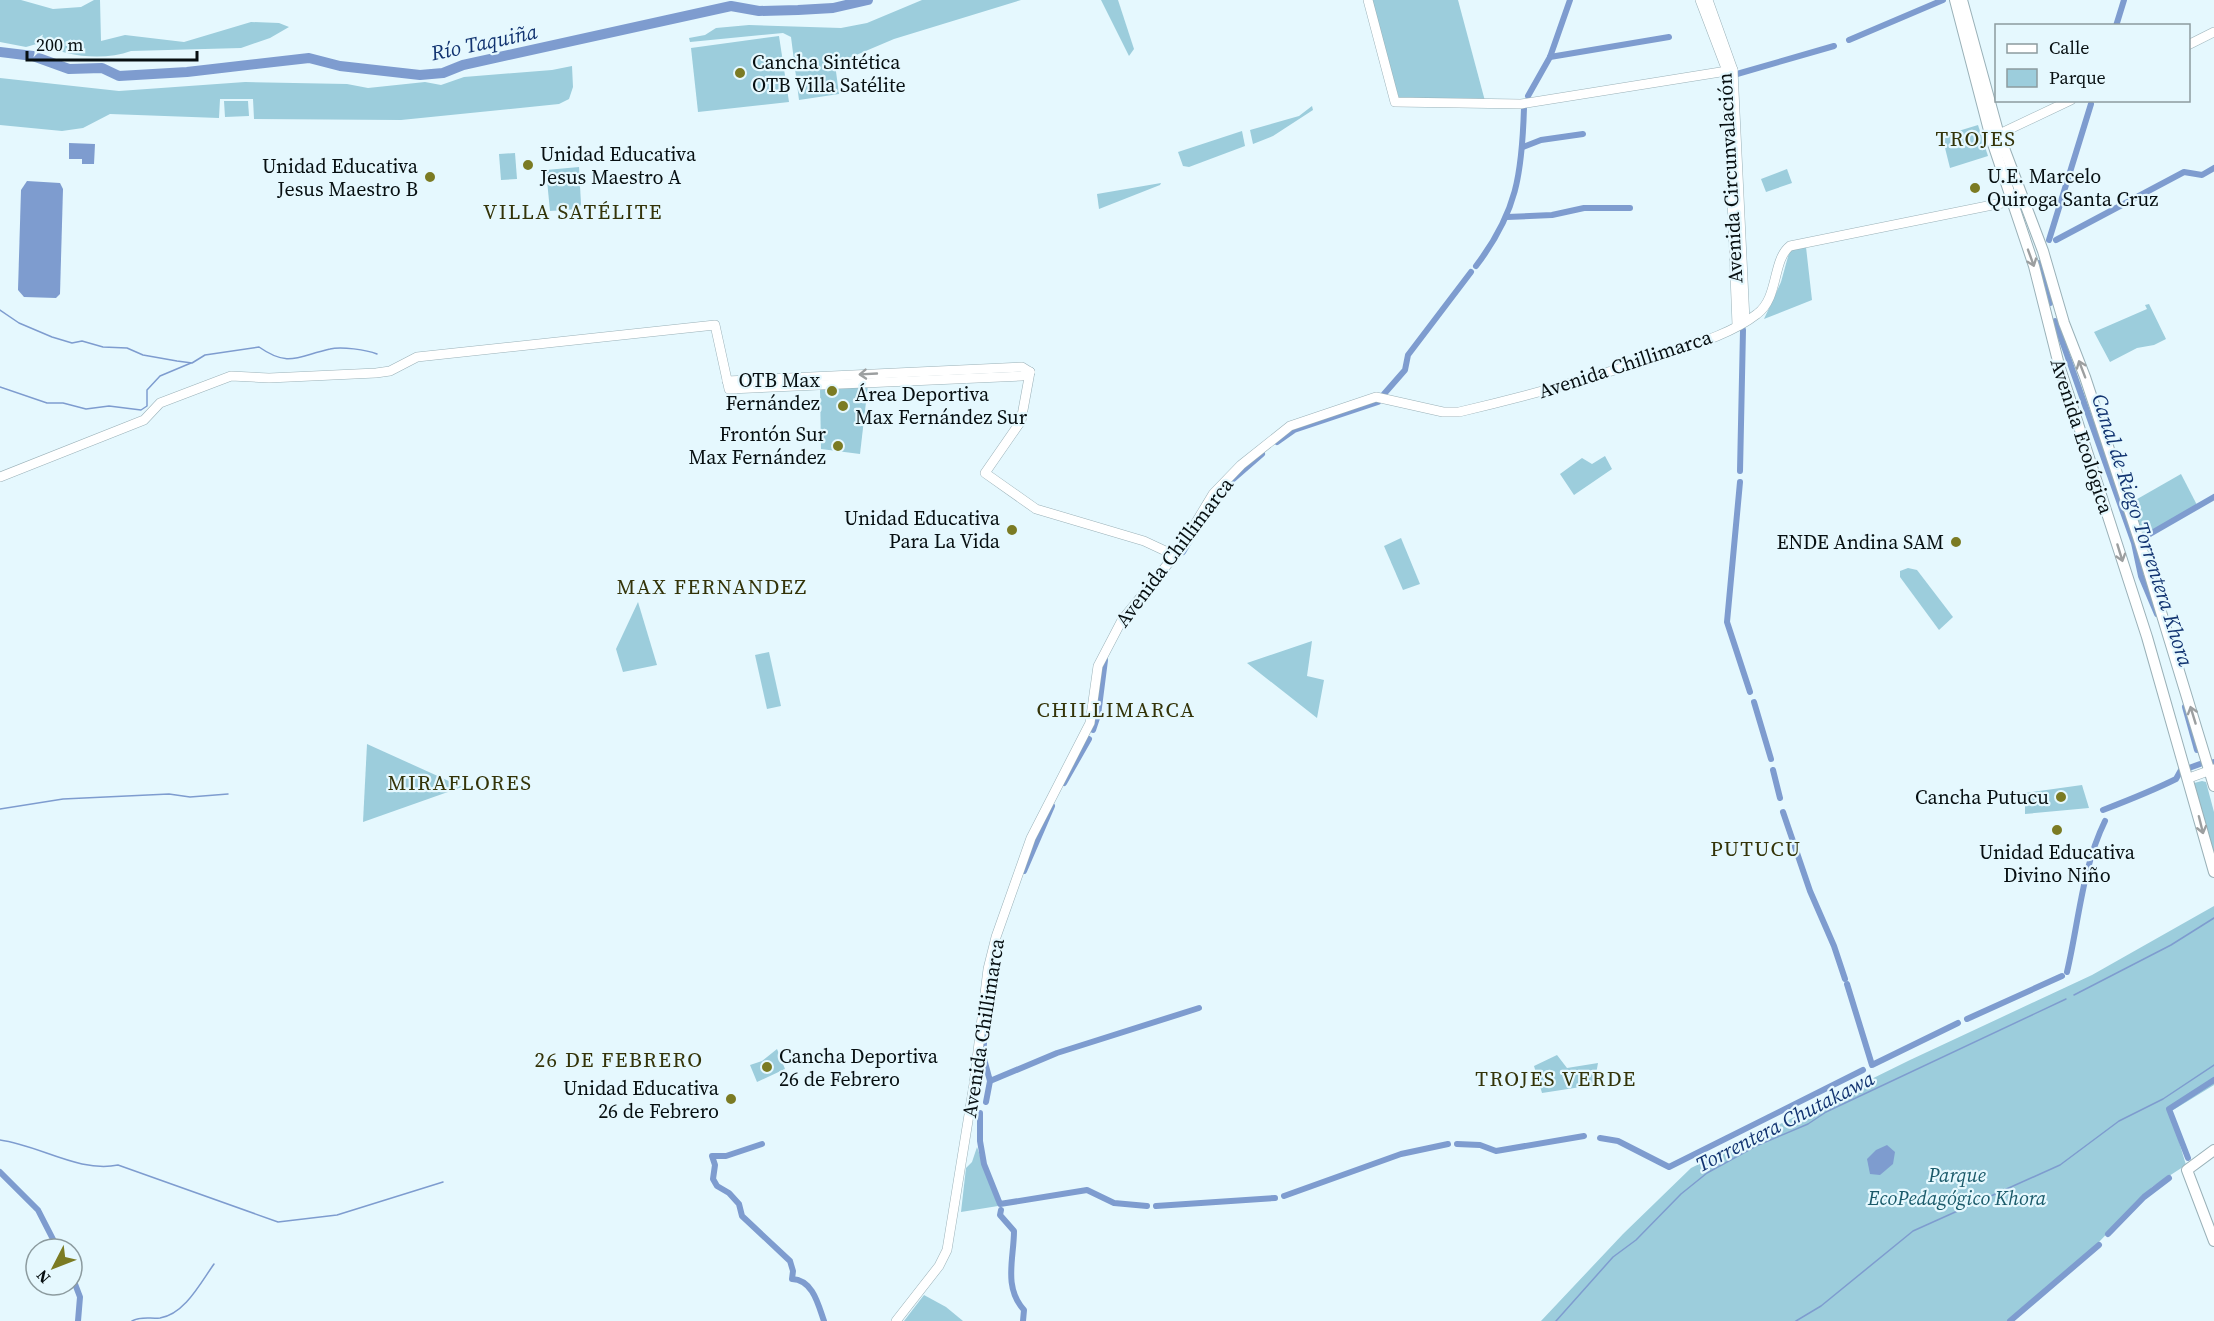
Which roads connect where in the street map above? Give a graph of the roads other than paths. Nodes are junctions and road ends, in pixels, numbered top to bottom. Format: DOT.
graph roads {
  1 [pos="1368,0"];
  2 [pos="1700,0"];
  3 [pos="1708,0"];
  4 [pos="1954,0"];
  5 [pos="1962,0"];
  6 [pos="2214,32"];
  7 [pos="2190,44"];
  8 [pos="1730,70"];
  9 [pos="2067,102"];
  10 [pos="1995,136"];
  11 [pos="2017,200"];
  12 [pos="1741,323"];
  13 [pos="0,477"];
  14 [pos="1174,555"];
  15 [pos="2212,770"];
  16 [pos="2189,778"];
  17 [pos="2214,786"];
  18 [pos="2214,872"];
  19 [pos="2214,1150"];
  20 [pos="2214,1241"];
  21 [pos="896,1321"];
  1 -- 8 [label="street"];
  2 -- 8 [label="street, Avenida Circunvalación"];
  3 -- 8 [label="street, Avenida Circunvalación"];
  4 -- 10 [label="main road, Avenida Ecológica"];
  5 -- 10 [label="main road, Avenida Ecológica"];
  6 -- 7 [label="street"];
  8 -- 12 [label="street, Avenida Circunvalación"];
  9 -- 10 [label="street"];
  10 -- 11 [label="main road, Avenida Ecológica"];
  11 -- 12 [label="street, Avenida Chillimarca"];
  15 -- 11 [label="main road, Avenida Ecológica, one-way"];
  11 -- 16 [label="main road, Avenida Ecológica, one-way"];
  12 -- 14 [label="street, Avenida Chillimarca"];
  13 -- 14 [label="street"];
  14 -- 21 [label="street, Avenida Chillimarca"];
  15 -- 16 [label="street"];
  15 -- 17 [label="main road, Avenida Ecológica"];
  16 -- 18 [label="main road, Avenida Ecológica, one-way"];
  19 -- 20 [label="main road"];
}
